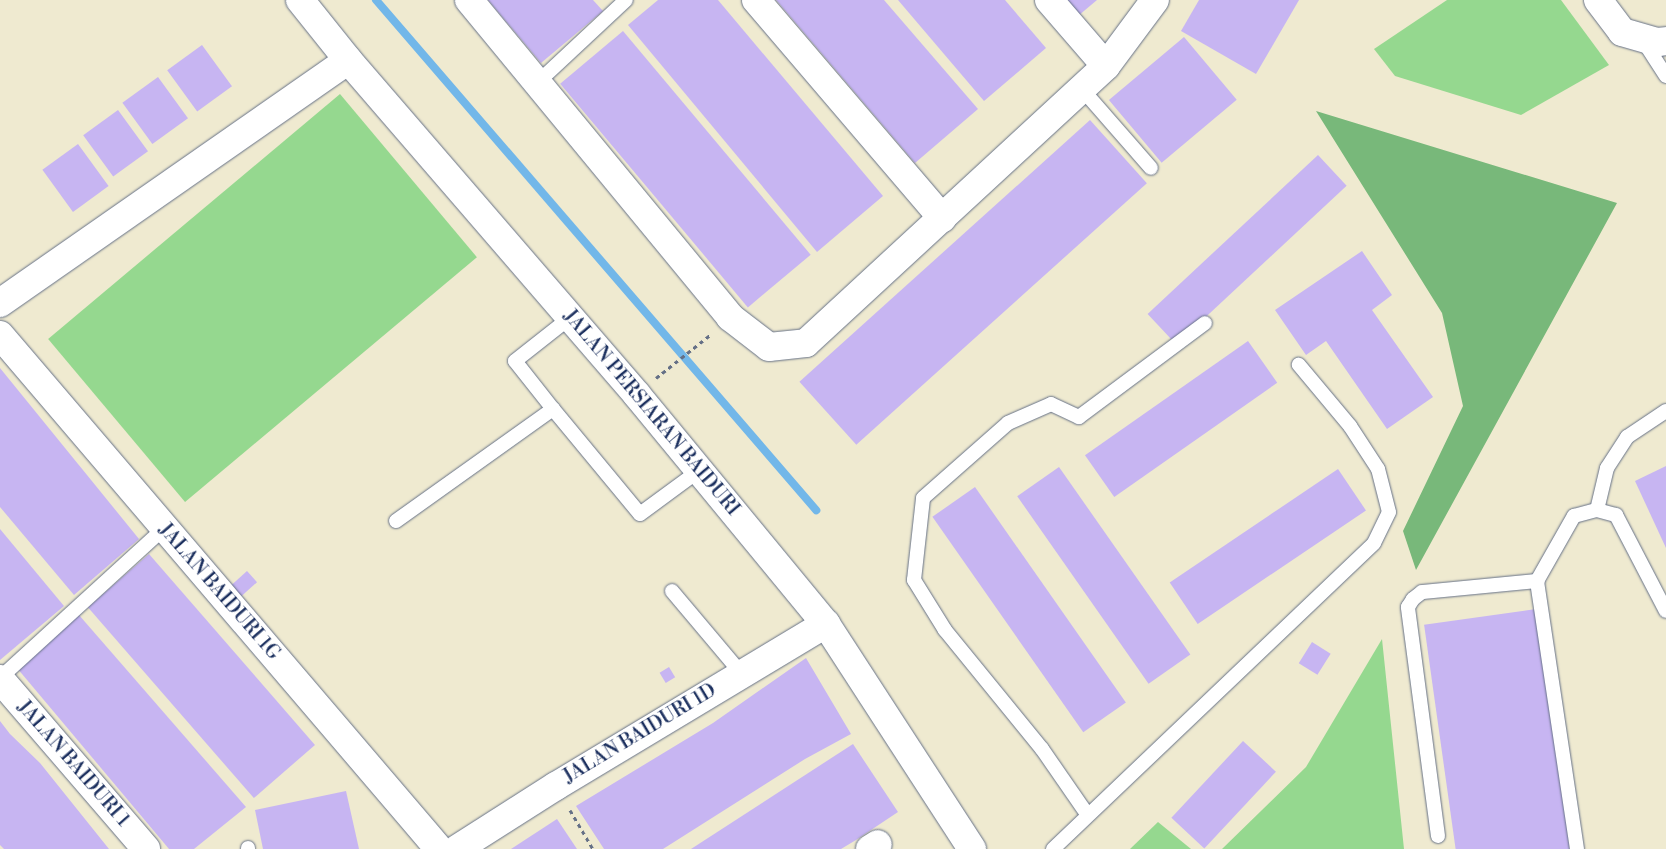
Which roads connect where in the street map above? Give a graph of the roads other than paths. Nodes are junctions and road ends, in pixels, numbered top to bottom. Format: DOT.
graph roads {
  1 [pos="300,0"];
  2 [pos="468,0"];
  3 [pos="626,0"];
  4 [pos="756,0"];
  5 [pos="1050,0"];
  6 [pos="1156,0"];
  7 [pos="1598,0"];
  8 [pos="1640,37"];
  9 [pos="1666,41"];
  10 [pos="348,60"];
  11 [pos="1106,66"];
  12 [pos="1666,76"];
  13 [pos="538,82"];
  14 [pos="1081,88"];
  15 [pos="1151,168"];
  16 [pos="942,218"];
  17 [pos="0,303"];
  18 [pos="571,316"];
  19 [pos="1205,323"];
  20 [pos="0,335"];
  21 [pos="1299,365"];
  22 [pos="553,409"];
  23 [pos="1666,411"];
  24 [pos="700,470"];
  25 [pos="1596,510"];
  26 [pos="396,521"];
  27 [pos="164,528"];
  28 [pos="1538,581"];
  29 [pos="672,591"];
  30 [pos="1666,611"];
  31 [pos="826,624"];
  32 [pos="741,673"];
  33 [pos="0,678"];
  34 [pos="1087,814"];
  35 [pos="1438,836"];
  36 [pos="146,849"];
  37 [pos="439,849"];
  38 [pos="456,849"];
  39 [pos="972,849"];
  40 [pos="1053,849"];
  41 [pos="1577,849"];
  1 -- 10 [label="street, JALAN PERSIARAN BAIDURI"];
  2 -- 13 [label="street"];
  3 -- 13 [label="lane"];
  4 -- 16 [label="street"];
  5 -- 11 [label="street"];
  6 -- 11 [label="street"];
  7 -- 8 [label="street"];
  8 -- 9 [label="street"];
  8 -- 12 [label="lane"];
  10 -- 17 [label="street"];
  10 -- 18 [label="street, JALAN PERSIARAN BAIDURI"];
  11 -- 14 [label="street"];
  13 -- 16 [label="street"];
  14 -- 15 [label="lane"];
  14 -- 16 [label="street"];
  18 -- 22 [label="lane"];
  18 -- 24 [label="street, JALAN PERSIARAN BAIDURI"];
  19 -- 34 [label="lane"];
  20 -- 27 [label="street, JALAN BAIDURI 1G"];
  21 -- 34 [label="lane"];
  22 -- 24 [label="lane"];
  22 -- 26 [label="lane"];
  23 -- 25 [label="lane"];
  24 -- 31 [label="street, JALAN PERSIARAN BAIDURI"];
  25 -- 28 [label="lane"];
  25 -- 30 [label="lane"];
  27 -- 33 [label="lane"];
  27 -- 37 [label="street, JALAN BAIDURI 1G"];
  28 -- 35 [label="lane"];
  28 -- 41 [label="lane"];
  29 -- 32 [label="lane"];
  31 -- 32 [label="street, JALAN BAIDURI 1D"];
  31 -- 39 [label="street, JALAN PERSIARAN BAIDURI"];
  32 -- 38 [label="street, JALAN BAIDURI 1D"];
  33 -- 36 [label="street, JALAN BAIDURI 1"];
  34 -- 40 [label="lane"];
}
